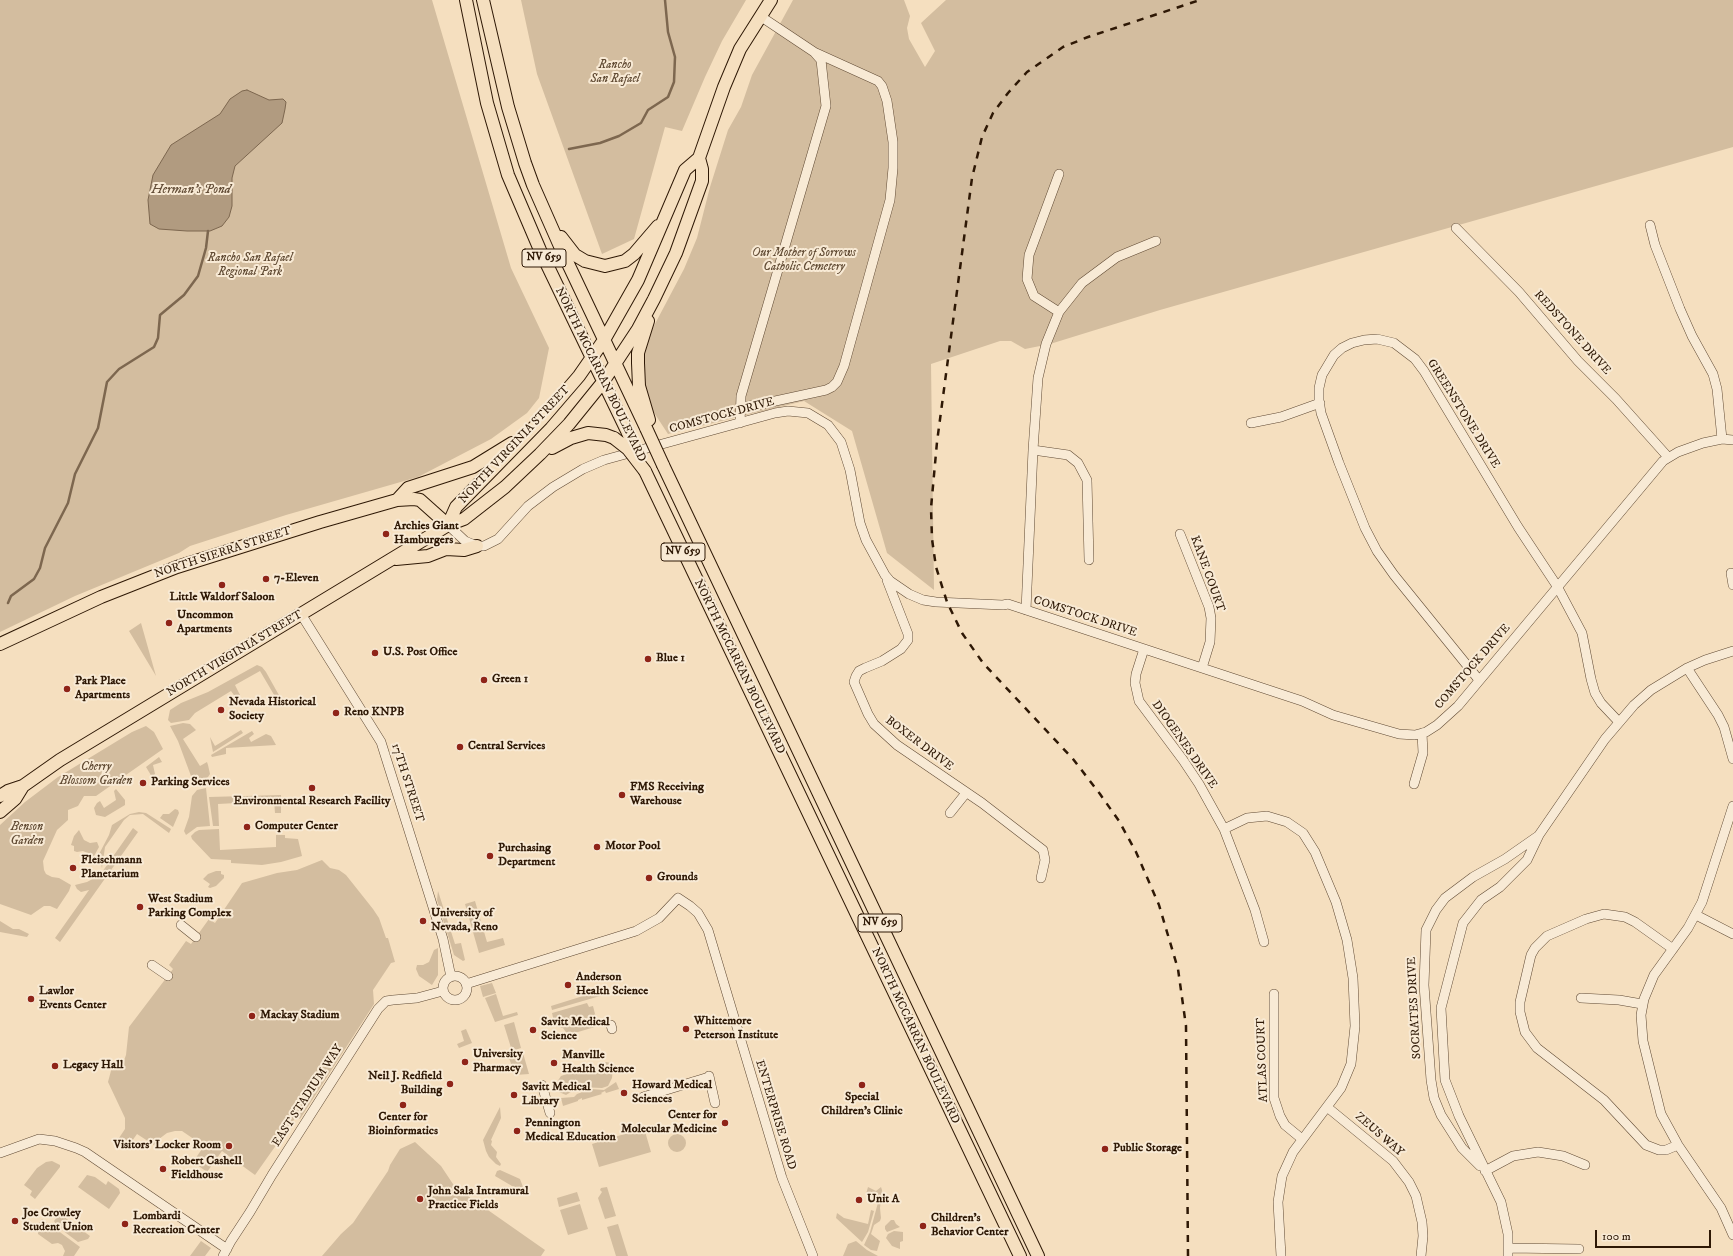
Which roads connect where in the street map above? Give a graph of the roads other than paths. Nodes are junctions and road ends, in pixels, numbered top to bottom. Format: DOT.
graph roads {
  1 [pos="466,0"];
  2 [pos="483,0"];
  3 [pos="772,0"];
  4 [pos="760,16"];
  5 [pos="814,52"];
  6 [pos="699,158"];
  7 [pos="1060,174"];
  8 [pos="541,205"];
  9 [pos="666,216"];
  10 [pos="1650,225"];
  11 [pos="1456,228"];
  12 [pos="1156,241"];
  13 [pos="654,299"];
  14 [pos="1059,312"];
  15 [pos="604,340"];
  16 [pos="591,358"];
  17 [pos="615,364"];
  18 [pos="603,382"];
  19 [pos="1320,402"];
  20 [pos="741,407"];
  21 [pos="740,423"];
  22 [pos="1251,423"];
  23 [pos="649,427"];
  24 [pos="527,434"];
  25 [pos="1722,439"];
  26 [pos="1733,440"];
  27 [pos="1033,450"];
  28 [pos="540,454"];
  29 [pos="1668,457"];
  30 [pos="645,471"];
  31 [pos="397,500"];
  32 [pos="448,525"];
  33 [pos="1180,534"];
  34 [pos="477,546"];
  35 [pos="393,559"];
  36 [pos="1089,560"];
  37 [pos="1730,573"];
  38 [pos="885,575"];
  39 [pos="1733,585"];
  40 [pos="1557,586"];
  41 [pos="1026,610"];
  42 [pos="301,614"];
  43 [pos="0,644"];
  44 [pos="1144,649"];
  45 [pos="1733,650"];
  46 [pos="1202,668"];
  47 [pos="1687,668"];
  48 [pos="1479,680"];
  49 [pos="1618,721"];
  50 [pos="1422,733"];
  51 [pos="1733,759"];
  52 [pos="1414,784"];
  53 [pos="23,786"];
  54 [pos="966,793"];
  55 [pos="0,796"];
  56 [pos="1733,806"];
  57 [pos="0,812"];
  58 [pos="950,814"];
  59 [pos="1224,829"];
  60 [pos="1539,835"];
  61 [pos="1041,878"];
  62 [pos="1696,915"];
  63 [pos="181,925"];
  64 [pos="1733,934"];
  65 [pos="196,936"];
  66 [pos="1264,942"];
  67 [pos="1673,949"];
  68 [pos="152,965"];
  69 [pos="168,976"];
  70 [pos="451,977"];
  71 [pos="466,984"];
  72 [pos="443,991"];
  73 [pos="1274,994"];
  74 [pos="1581,998"];
  75 [pos="1642,1004"];
  76 [pos="542,1085"];
  77 [pos="643,1097"];
  78 [pos="715,1103"];
  79 [pos="1327,1107"];
  80 [pos="550,1113"];
  81 [pos="1302,1139"];
  82 [pos="1678,1145"];
  83 [pos="0,1152"];
  84 [pos="1585,1165"];
  85 [pos="1485,1171"];
  86 [pos="1733,1236"];
  87 [pos="1580,1250"];
  88 [pos="225,1252"];
  89 [pos="1509,1252"];
  90 [pos="813,1256"];
  91 [pos="1020,1256"];
  92 [pos="1038,1256"];
  93 [pos="1281,1256"];
  94 [pos="1421,1256"];
  1 -- 16 [label="main road, NORTH MCCARRAN BOULEVARD / NV 659"];
  2 -- 8 [label="main road, NORTH MCCARRAN BOULEVARD / NV 659"];
  3 -- 4 [label="main road, NORTH VIRGINIA STREET"];
  4 -- 5 [label="street"];
  4 -- 6 [label="main road, NORTH VIRGINIA STREET"];
  5 -- 20 [label="street"];
  5 -- 20 [label="street"];
  6 -- 9 [label="main road, NORTH VIRGINIA STREET"];
  6 -- 13 [label="main road, NORTH VIRGINIA STREET"];
  7 -- 14 [label="street"];
  8 -- 9 [label="main road"];
  8 -- 15 [label="main road, NORTH MCCARRAN BOULEVARD / NV 659"];
  9 -- 15 [label="main road, NORTH VIRGINIA STREET"];
  10 -- 25 [label="street"];
  11 -- 29 [label="street, REDSTONE DRIVE"];
  12 -- 14 [label="street"];
  13 -- 17 [label="main road, NORTH VIRGINIA STREET"];
  13 -- 23 [label="main road"];
  14 -- 27 [label="street"];
  15 -- 16 [label="main road, NORTH VIRGINIA STREET"];
  15 -- 17 [label="main road, NORTH MCCARRAN BOULEVARD / NV 659"];
  16 -- 18 [label="main road, NORTH MCCARRAN BOULEVARD / NV 659"];
  16 -- 24 [label="main road, NORTH VIRGINIA STREET"];
  17 -- 18 [label="main road, NORTH VIRGINIA STREET"];
  17 -- 23 [label="main road, NORTH MCCARRAN BOULEVARD / NV 659"];
  18 -- 28 [label="main road, NORTH VIRGINIA STREET"];
  18 -- 30 [label="main road, NORTH MCCARRAN BOULEVARD / NV 659, bridge"];
  19 -- 22 [label="street"];
  19 -- 40 [label="street, GREENSTONE DRIVE"];
  19 -- 48 [label="street, GREENSTONE DRIVE"];
  20 -- 21 [label="street"];
  21 -- 34 [label="street, COMSTOCK DRIVE"];
  21 -- 38 [label="street, COMSTOCK DRIVE"];
  23 -- 92 [label="main road, NORTH MCCARRAN BOULEVARD / NV 659, bridge"];
  24 -- 31 [label="main road"];
  24 -- 32 [label="main road, NORTH VIRGINIA STREET"];
  25 -- 26 [label="street, COMSTOCK DRIVE"];
  25 -- 29 [label="street, COMSTOCK DRIVE"];
  27 -- 36 [label="street"];
  27 -- 41 [label="street"];
  28 -- 30 [label="main road, bridge"];
  28 -- 32 [label="main road, NORTH VIRGINIA STREET"];
  29 -- 40 [label="street, COMSTOCK DRIVE"];
  30 -- 91 [label="main road, NORTH MCCARRAN BOULEVARD / NV 659"];
  31 -- 32 [label="main road, NORTH SIERRA STREET"];
  31 -- 43 [label="main road, NORTH SIERRA STREET"];
  32 -- 34 [label="street"];
  32 -- 35 [label="main road, NORTH VIRGINIA STREET"];
  33 -- 46 [label="street, KANE COURT"];
  34 -- 35 [label="main road"];
  35 -- 42 [label="main road, NORTH VIRGINIA STREET"];
  37 -- 39 [label="street"];
  38 -- 41 [label="street, COMSTOCK DRIVE"];
  38 -- 54 [label="street, BOXER DRIVE"];
  40 -- 48 [label="street, COMSTOCK DRIVE"];
  40 -- 49 [label="street, GREENSTONE DRIVE"];
  41 -- 44 [label="street, COMSTOCK DRIVE"];
  42 -- 53 [label="main road, NORTH VIRGINIA STREET"];
  42 -- 70 [label="street, 17TH STREET"];
  44 -- 46 [label="street, COMSTOCK DRIVE"];
  44 -- 59 [label="street, DIOGENES DRIVE"];
  45 -- 47 [label="street, SOCRATES DRIVE"];
  46 -- 50 [label="street, COMSTOCK DRIVE"];
  47 -- 49 [label="street, SOCRATES DRIVE"];
  47 -- 51 [label="street"];
  48 -- 50 [label="street, COMSTOCK DRIVE"];
  49 -- 60 [label="street, SOCRATES DRIVE"];
  50 -- 52 [label="street"];
  53 -- 55 [label="main road, NORTH VIRGINIA STREET"];
  53 -- 57 [label="main road, NORTH VIRGINIA STREET"];
  54 -- 58 [label="street"];
  54 -- 61 [label="street, BOXER DRIVE"];
  56 -- 62 [label="street"];
  59 -- 66 [label="street, DIOGENES DRIVE"];
  59 -- 79 [label="street"];
  60 -- 85 [label="street, SOCRATES DRIVE"];
  60 -- 85 [label="street, SOCRATES DRIVE"];
  62 -- 64 [label="street"];
  62 -- 67 [label="street"];
  63 -- 65 [label="street"];
  67 -- 75 [label="street"];
  67 -- 82 [label="street"];
  68 -- 69 [label="street"];
  70 -- 71 [label="street"];
  70 -- 72 [label="street"];
  71 -- 72 [label="street"];
  71 -- 90 [label="street, ENTERPRISE ROAD"];
  72 -- 88 [label="street, EAST STADIUM WAY"];
  73 -- 81 [label="street, ATLAS COURT"];
  74 -- 75 [label="street"];
  75 -- 82 [label="street"];
  76 -- 80 [label="street"];
  77 -- 78 [label="street"];
  79 -- 81 [label="street"];
  79 -- 94 [label="street, ZEUS WAY"];
  81 -- 93 [label="street"];
  82 -- 86 [label="street"];
  83 -- 88 [label="street"];
  84 -- 85 [label="street"];
  85 -- 89 [label="street, SOCRATES DRIVE"];
  87 -- 89 [label="street"];
}
